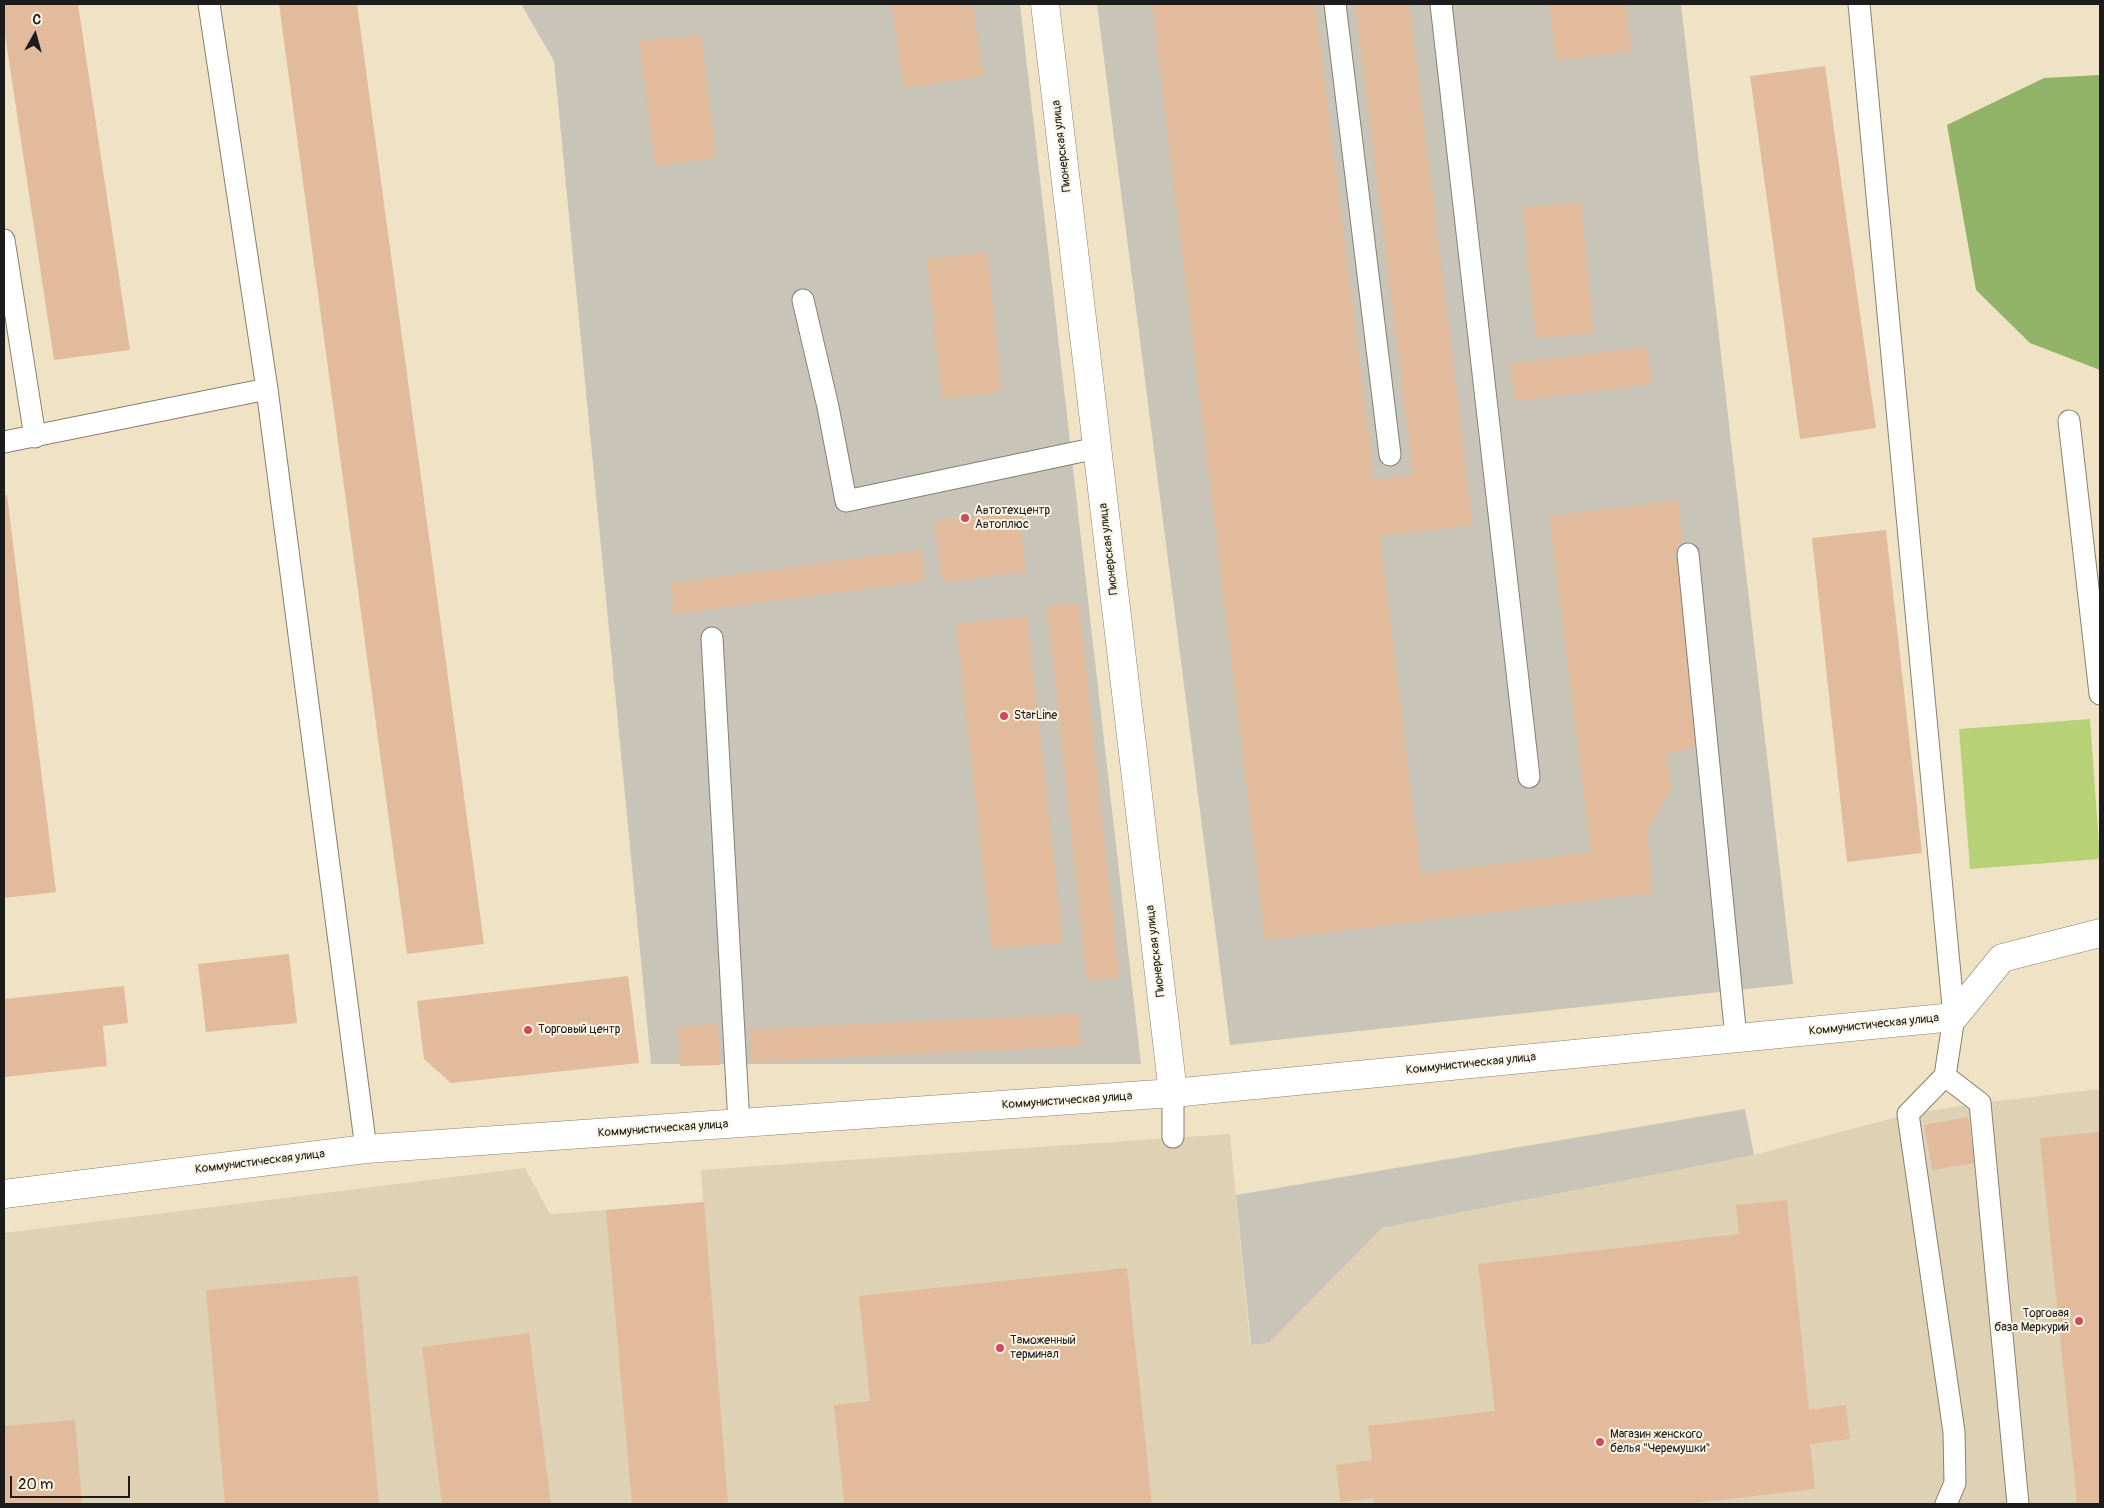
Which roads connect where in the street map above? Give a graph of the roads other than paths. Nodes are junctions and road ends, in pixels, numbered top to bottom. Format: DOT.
graph roads {
  1 [pos="209,4"];
  2 [pos="1045,4"];
  3 [pos="1335,4"];
  4 [pos="1441,4"];
  5 [pos="1859,4"];
  6 [pos="4,240"];
  7 [pos="803,300"];
  8 [pos="267,389"];
  9 [pos="2069,421"];
  10 [pos="35,437"];
  11 [pos="4,442"];
  12 [pos="1097,448"];
  13 [pos="1390,455"];
  14 [pos="1688,554"];
  15 [pos="712,638"];
  16 [pos="2100,694"];
  17 [pos="1529,777"];
  18 [pos="2100,933"];
  19 [pos="1954,1017"];
  20 [pos="1736,1038"];
  21 [pos="1945,1076"];
  22 [pos="1173,1093"];
  23 [pos="739,1124"];
  24 [pos="1173,1137"];
  25 [pos="366,1149"];
  26 [pos="4,1194"];
  27 [pos="1946,1504"];
  28 [pos="2018,1504"];
  1 -- 8 [label="lane"];
  2 -- 12 [label="street, Пионерская улица"];
  3 -- 13 [label="lane"];
  4 -- 17 [label="lane"];
  5 -- 19 [label="lane"];
  6 -- 10 [label="lane"];
  7 -- 12 [label="lane"];
  8 -- 10 [label="lane"];
  8 -- 25 [label="lane"];
  9 -- 16 [label="lane"];
  10 -- 11 [label="lane"];
  12 -- 22 [label="street, Пионерская улица"];
  14 -- 20 [label="lane"];
  15 -- 23 [label="lane"];
  18 -- 19 [label="street, Коммунистическая улица"];
  19 -- 20 [label="street, Коммунистическая улица"];
  19 -- 21 [label="lane"];
  20 -- 22 [label="street, Коммунистическая улица"];
  21 -- 27 [label="lane"];
  21 -- 28 [label="lane"];
  22 -- 23 [label="street, Коммунистическая улица"];
  22 -- 24 [label="lane"];
  23 -- 25 [label="street, Коммунистическая улица"];
  25 -- 26 [label="street, Коммунистическая улица"];
}
